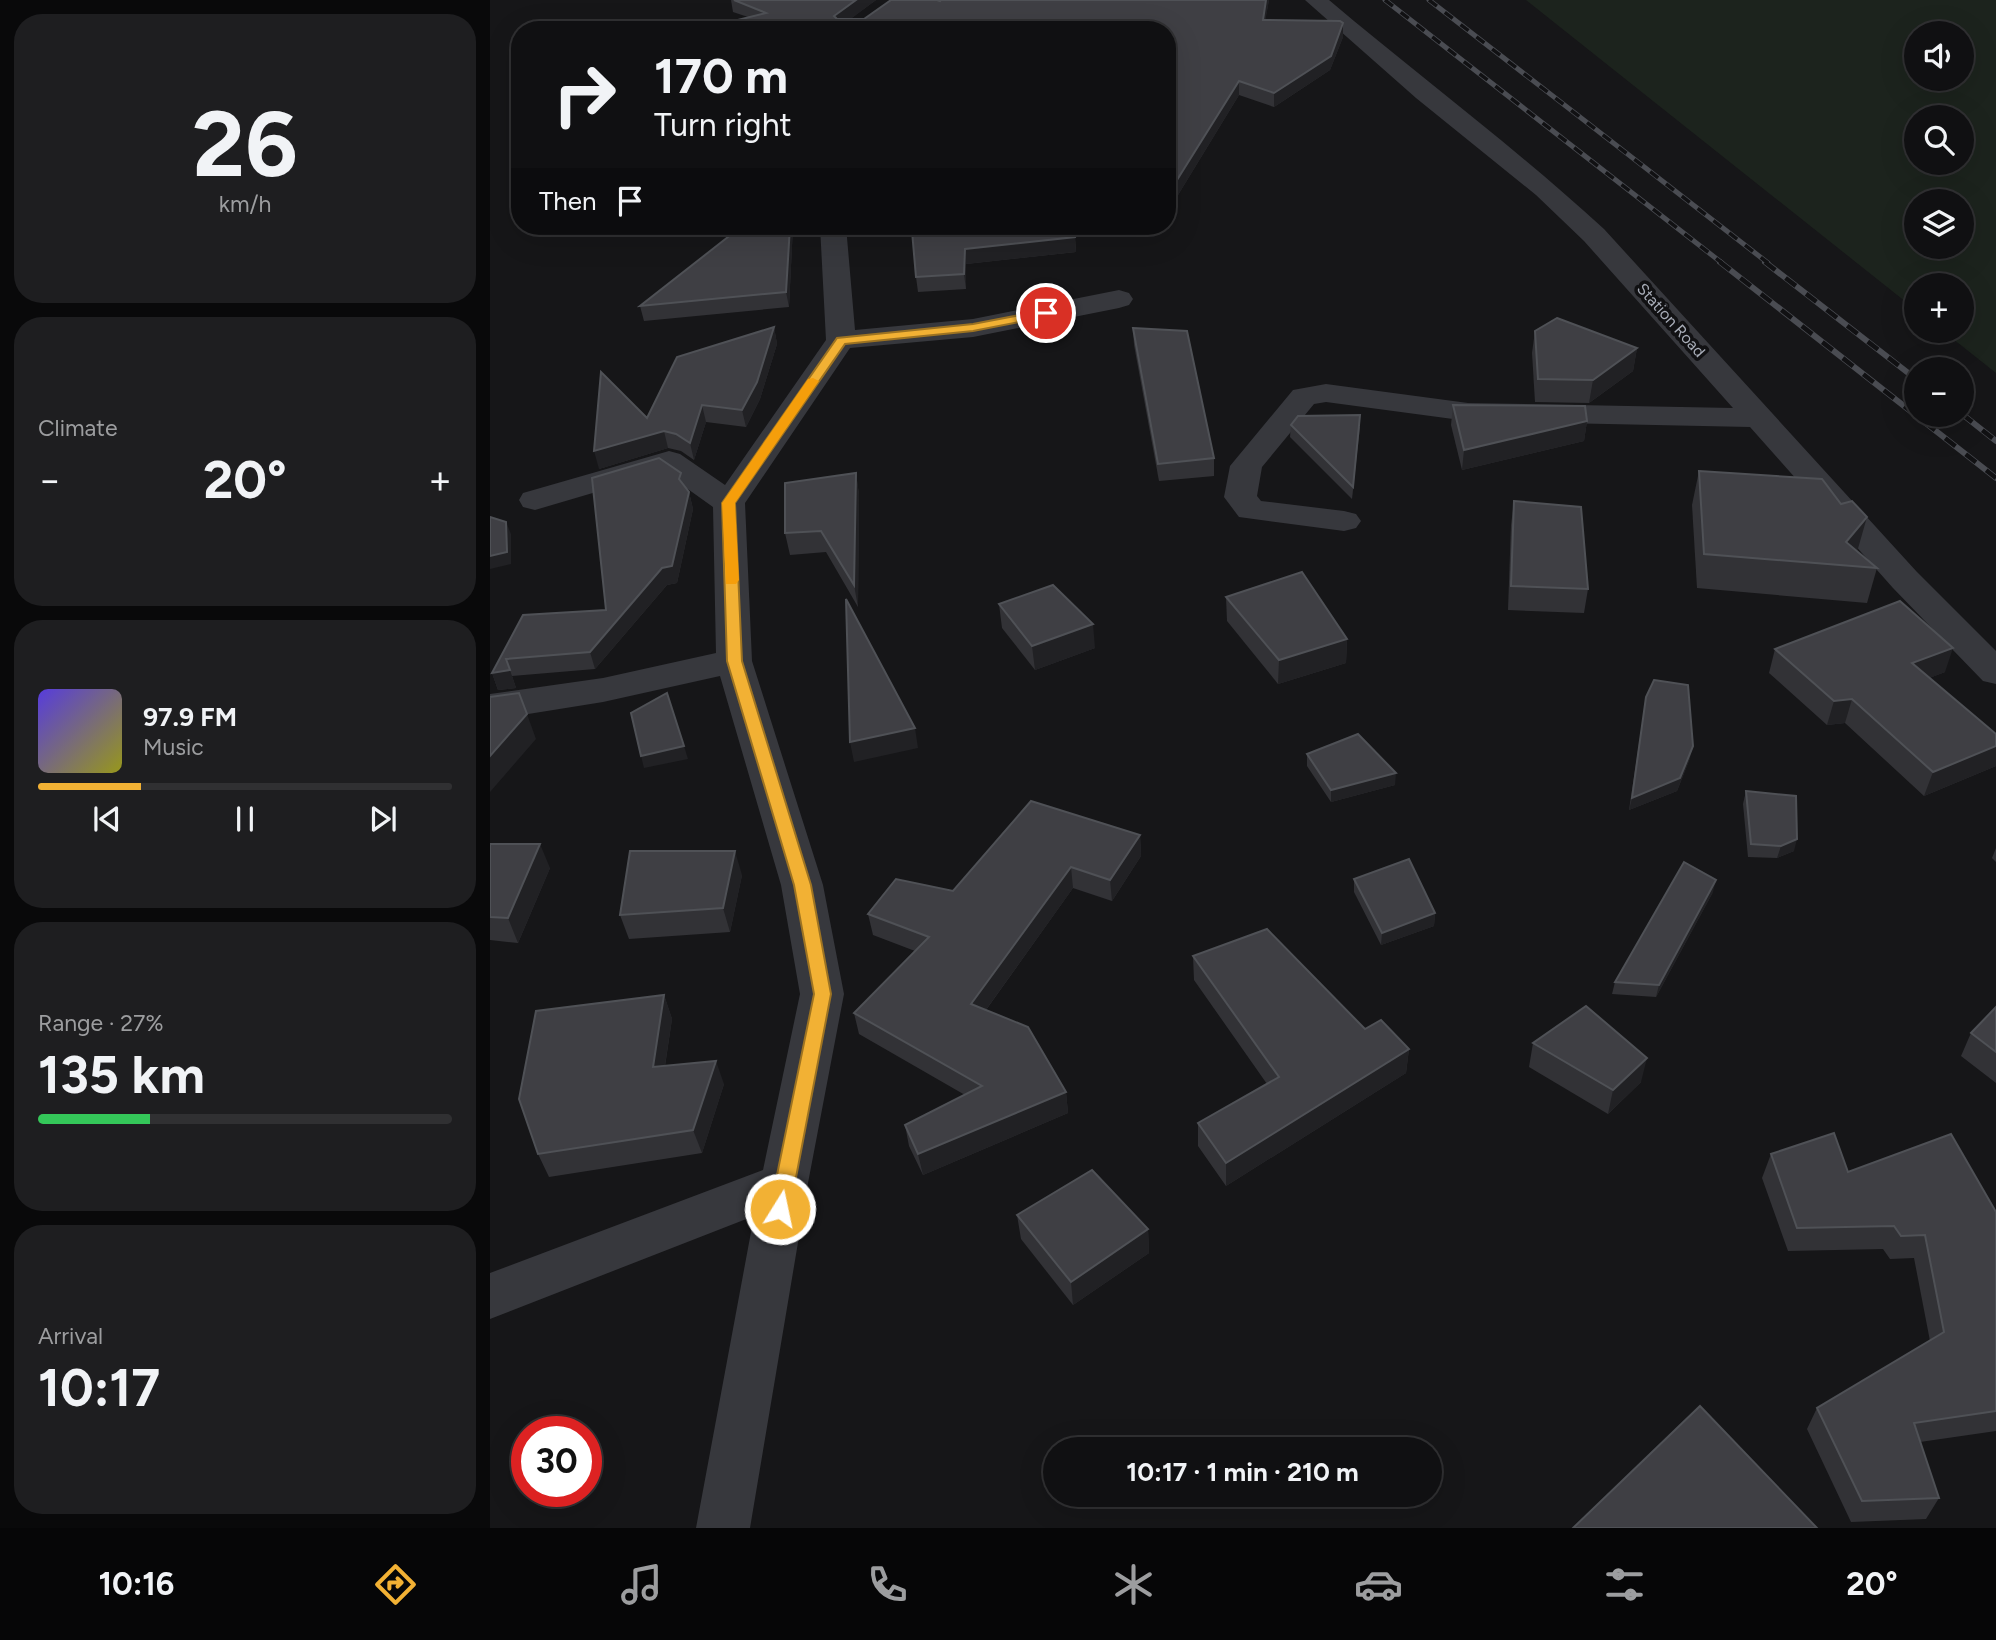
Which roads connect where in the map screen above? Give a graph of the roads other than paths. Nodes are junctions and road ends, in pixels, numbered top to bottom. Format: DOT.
graph roads {
  1 [pos="1316,0"];
  2 [pos="833,235"];
  3 [pos="1119,299"];
  4 [pos="841,340"];
  5 [pos="1760,418"];
  6 [pos="535,499"];
  7 [pos="729,503"];
  8 [pos="1344,521"];
  9 [pos="734,661"];
  10 [pos="1996,672"];
  11 [pos="490,707"];
  12 [pos="784,1183"];
  13 [pos="490,1296"];
  14 [pos="723,1528"];
  1 -- 5 [label="street, Station Road"];
  2 -- 4 [label="street"];
  3 -- 4 [label="street"];
  4 -- 7 [label="street"];
  5 -- 8 [label="street"];
  5 -- 10 [label="street, Station Road"];
  6 -- 7 [label="street"];
  7 -- 9 [label="street"];
  9 -- 11 [label="street"];
  9 -- 12 [label="street"];
  12 -- 13 [label="street"];
  12 -- 14 [label="street"];
}
